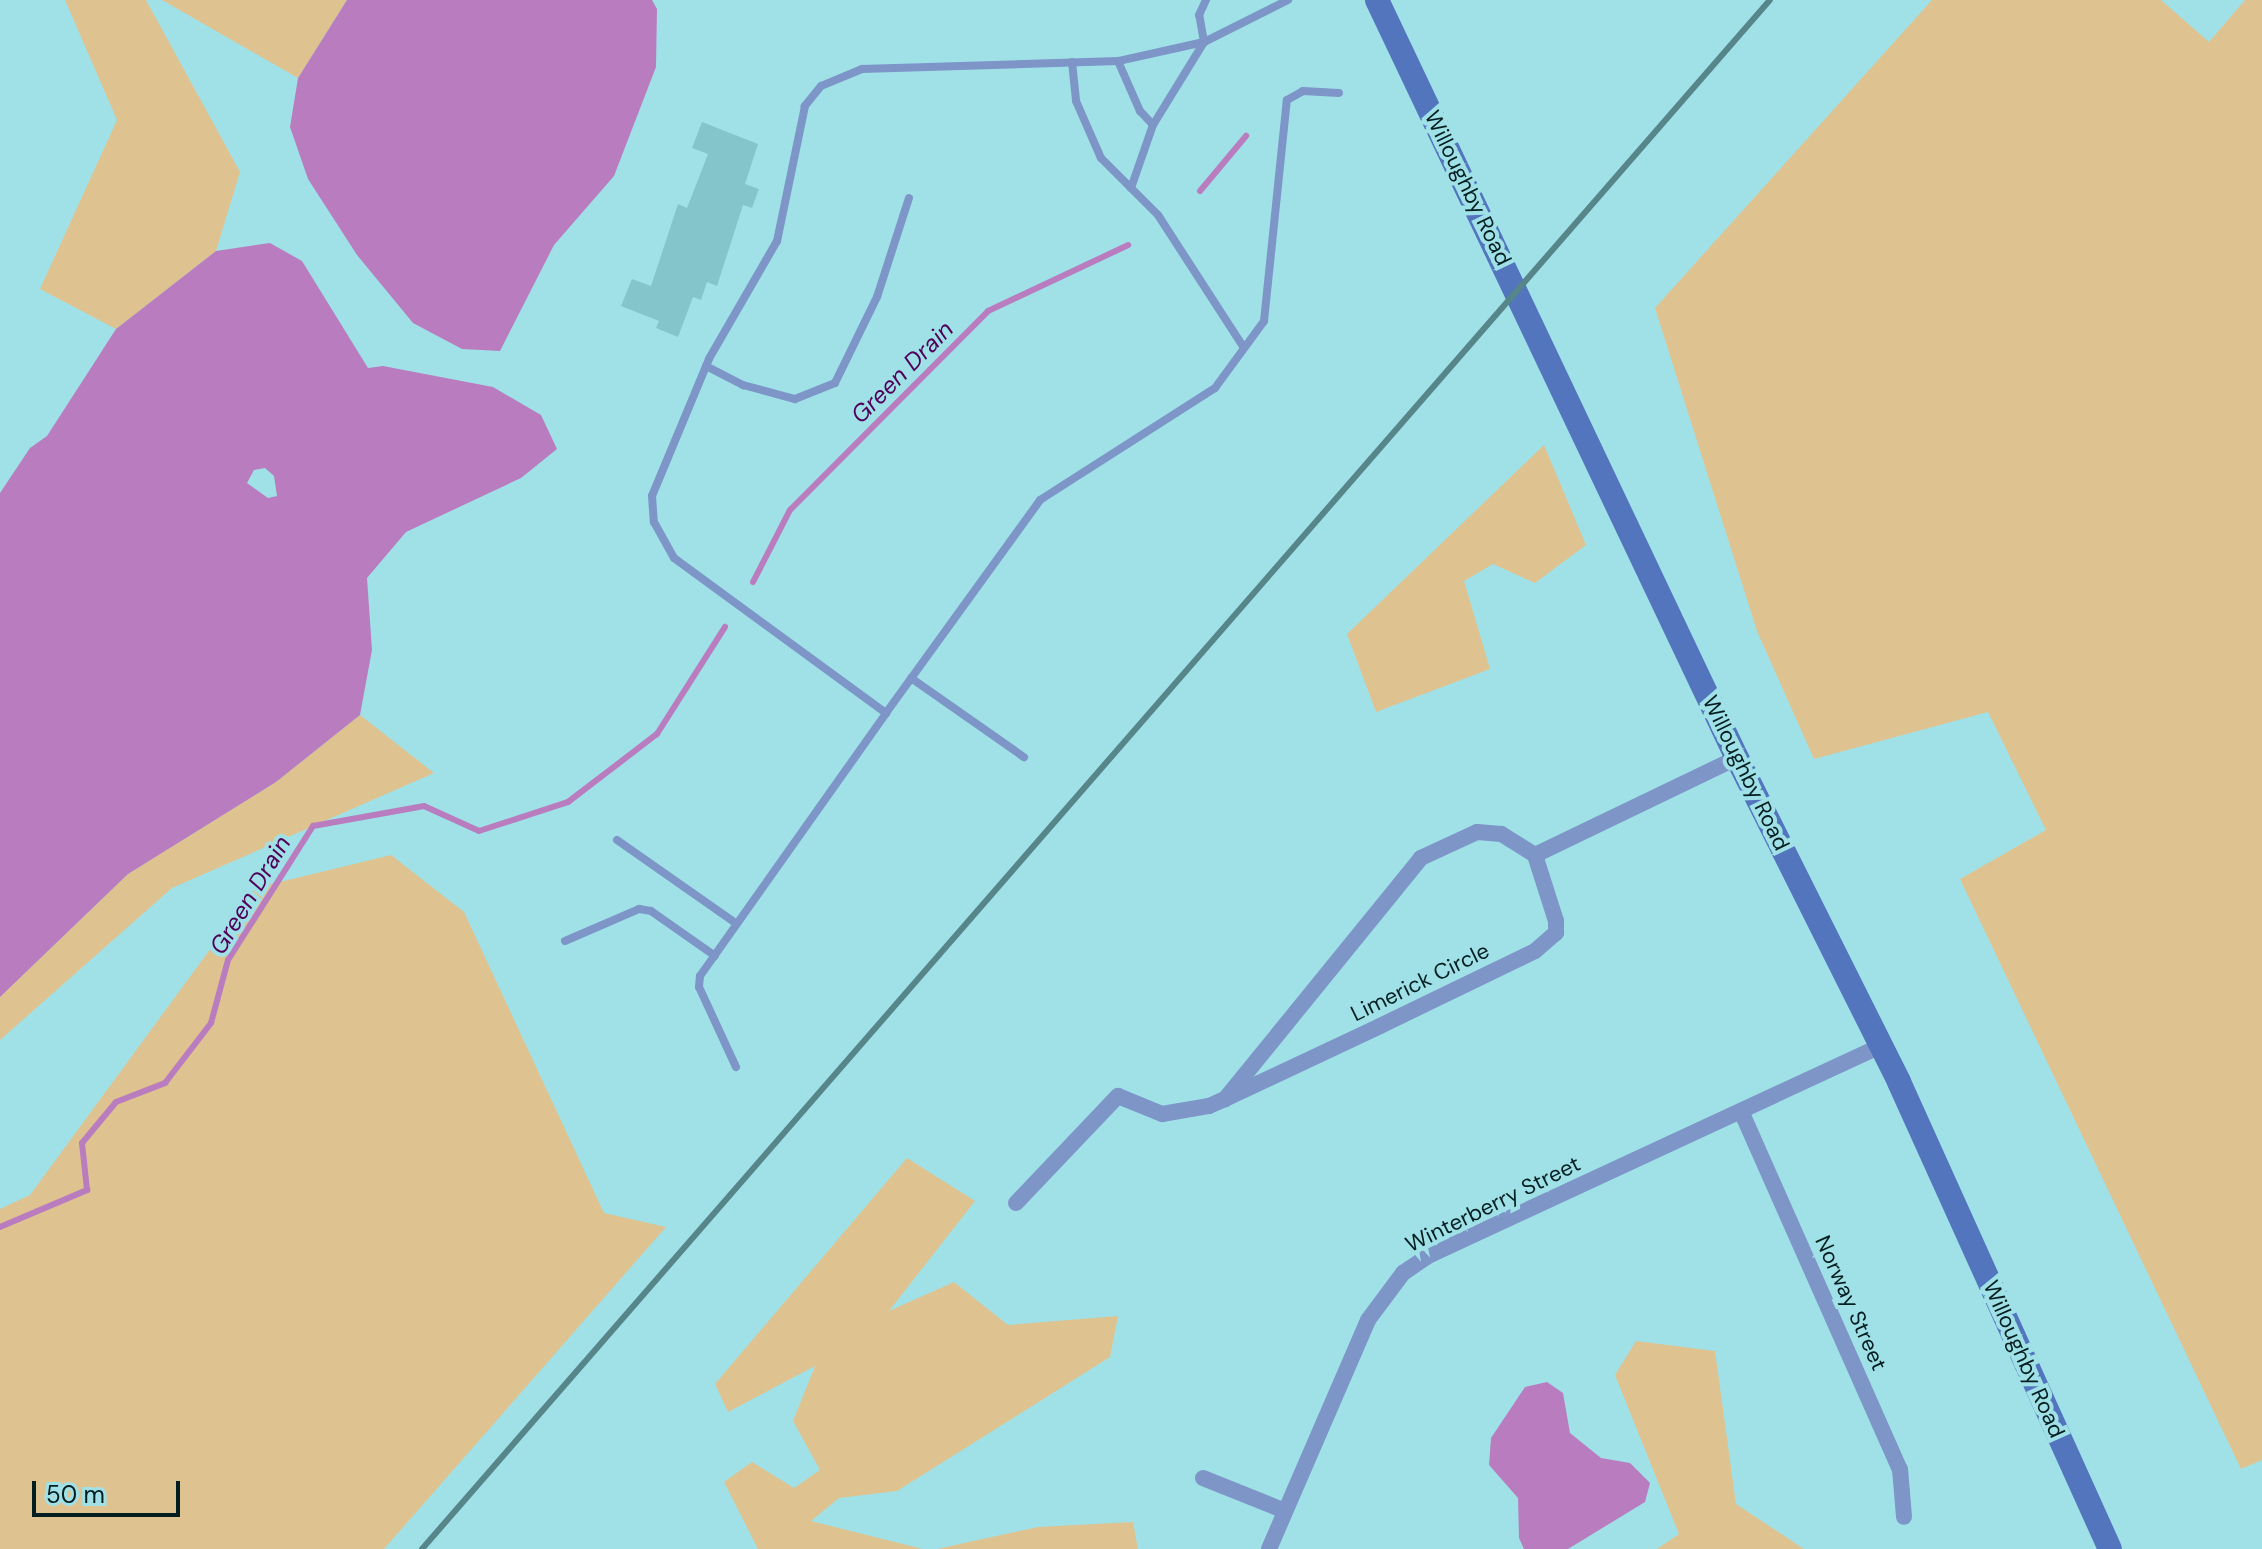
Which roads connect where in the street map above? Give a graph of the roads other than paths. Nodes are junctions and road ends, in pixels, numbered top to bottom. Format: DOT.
graph roads {
  1 [pos="1206,0"];
  2 [pos="1288,0"];
  3 [pos="1377,0"];
  4 [pos="1270,4"];
  5 [pos="1204,42"];
  6 [pos="1118,61"];
  7 [pos="1072,62"];
  8 [pos="1339,93"];
  9 [pos="1153,125"];
  10 [pos="1131,188"];
  11 [pos="909,198"];
  12 [pos="1244,348"];
  13 [pos="706,366"];
  14 [pos="911,678"];
  15 [pos="886,713"];
  16 [pos="1024,757"];
  17 [pos="1737,758"];
  18 [pos="617,840"];
  19 [pos="1535,855"];
  20 [pos="737,924"];
  21 [pos="565,941"];
  22 [pos="715,956"];
  23 [pos="1881,1046"];
  24 [pos="736,1067"];
  25 [pos="1225,1099"];
  26 [pos="1741,1111"];
  27 [pos="1016,1203"];
  28 [pos="1203,1478"];
  29 [pos="1285,1511"];
  30 [pos="1904,1517"];
  31 [pos="1269,1549"];
  32 [pos="2110,1549"];
  1 -- 5 [label="lane"];
  2 -- 4 [label="lane"];
  3 -- 17 [label="street, Willoughby Road"];
  4 -- 5 [label="lane"];
  5 -- 6 [label="lane"];
  5 -- 9 [label="lane"];
  6 -- 7 [label="lane"];
  6 -- 9 [label="lane"];
  7 -- 10 [label="lane"];
  7 -- 13 [label="lane"];
  8 -- 12 [label="lane"];
  9 -- 10 [label="lane"];
  10 -- 12 [label="lane"];
  11 -- 13 [label="lane"];
  12 -- 14 [label="lane"];
  13 -- 15 [label="lane"];
  14 -- 15 [label="lane"];
  14 -- 16 [label="lane"];
  15 -- 20 [label="lane"];
  17 -- 19 [label="street"];
  17 -- 23 [label="street, Willoughby Road"];
  18 -- 20 [label="lane"];
  19 -- 25 [label="street"];
  19 -- 25 [label="street, Limerick Circle"];
  20 -- 22 [label="lane"];
  21 -- 22 [label="lane"];
  22 -- 24 [label="lane"];
  23 -- 26 [label="street, Winterberry Street"];
  23 -- 32 [label="street, Willoughby Road"];
  25 -- 27 [label="street, Limerick Circle"];
  26 -- 29 [label="street, Winterberry Street"];
  26 -- 30 [label="street, Norway Street"];
  28 -- 29 [label="street"];
  29 -- 31 [label="street, Winterberry Street"];
}
